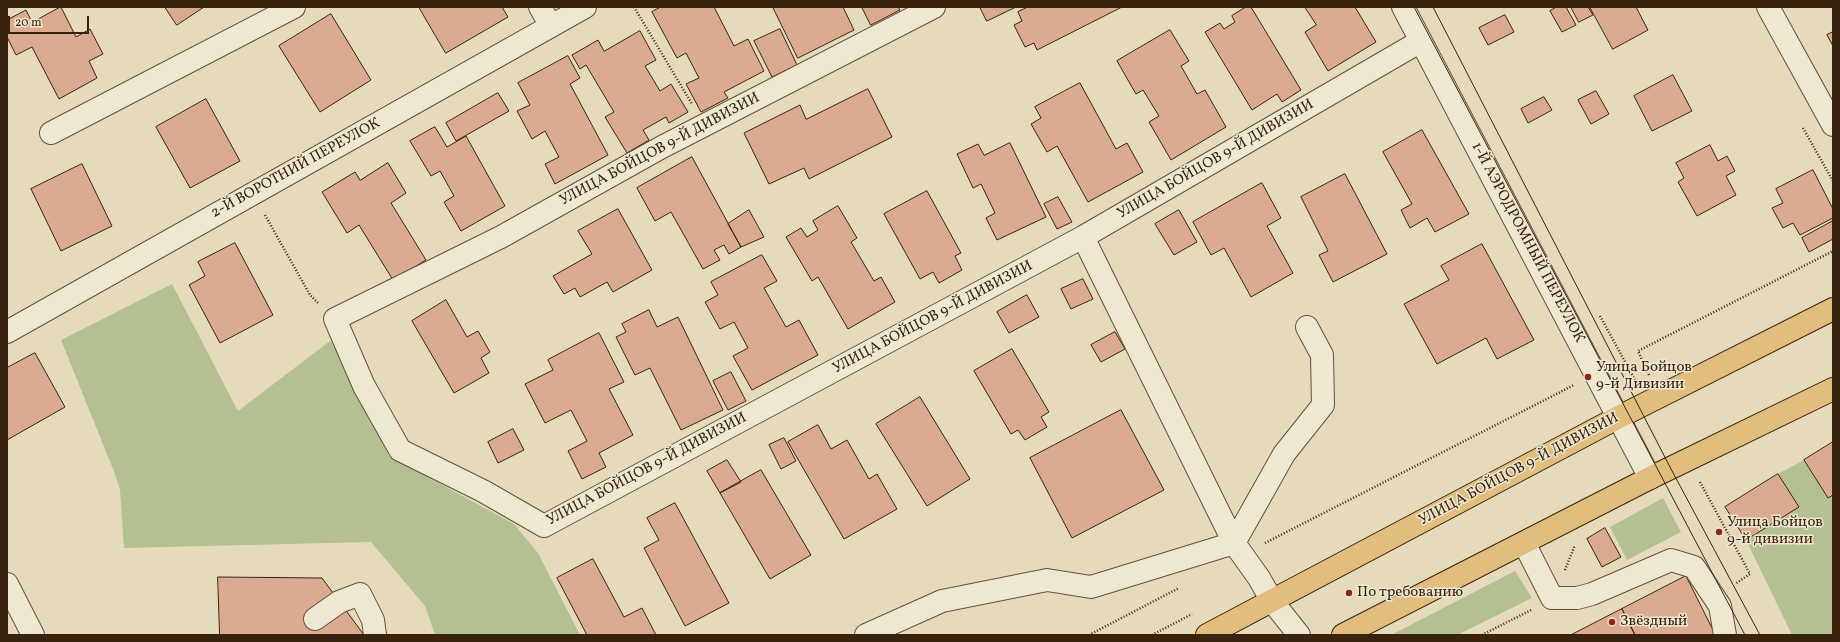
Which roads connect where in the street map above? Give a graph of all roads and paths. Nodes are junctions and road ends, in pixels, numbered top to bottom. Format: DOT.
graph roads {
  1 [pos="294,7"];
  2 [pos="540,7"];
  3 [pos="585,7"];
  4 [pos="634,7"];
  5 [pos="934,7"];
  6 [pos="1403,7"];
  7 [pos="1768,7"];
  8 [pos="551,26"];
  9 [pos="1421,41"];
  10 [pos="704,125"];
  11 [pos="1833,125"];
  12 [pos="1803,128"];
  13 [pos="51,133"];
  14 [pos="1833,181"];
  15 [pos="253,194"];
  16 [pos="1083,237"];
  17 [pos="1833,251"];
  18 [pos="1833,309"];
  19 [pos="1600,316"];
  20 [pos="335,319"];
  21 [pos="1307,327"];
  22 [pos="7,332"];
  23 [pos="1650,376"];
  24 [pos="1636,382"];
  25 [pos="1576,384"];
  26 [pos="1833,389"];
  27 [pos="1619,417"];
  28 [pos="1650,478"];
  29 [pos="1698,478"];
  30 [pos="1524,543"];
  31 [pos="1238,549"];
  32 [pos="7,584"];
  33 [pos="1180,588"];
  34 [pos="1713,595"];
  35 [pos="1272,601"];
  36 [pos="314,619"];
  37 [pos="33,635"];
  38 [pos="375,635"];
  39 [pos="866,635"];
  40 [pos="1089,635"];
  41 [pos="1207,635"];
  42 [pos="1299,635"];
  43 [pos="1343,635"];
  44 [pos="1725,635"];
  1 -- 13 [label="street"];
  2 -- 8 [label="street"];
  3 -- 8 [label="street, 2-Й ВОРОТНИЙ ПЕРЕУЛОК"];
  4 -- 10 [label="path"];
  5 -- 10 [label="street, УЛИЦА БОЙЦОВ 9-Й ДИВИЗИИ"];
  6 -- 9 [label="street, 1-Й АЭРОДРОМНЫЙ ПЕРЕУЛОК"];
  7 -- 11 [label="street"];
  8 -- 15 [label="street, 2-Й ВОРОТНИЙ ПЕРЕУЛОК"];
  9 -- 16 [label="street, УЛИЦА БОЙЦОВ 9-Й ДИВИЗИИ"];
  9 -- 27 [label="street, 1-Й АЭРОДРОМНЫЙ ПЕРЕУЛОК"];
  10 -- 20 [label="street, УЛИЦА БОЙЦОВ 9-Й ДИВИЗИИ"];
  12 -- 14 [label="path"];
  15 -- 20 [label="path"];
  15 -- 22 [label="street, 2-Й ВОРОТНИЙ ПЕРЕУЛОК"];
  16 -- 20 [label="street, УЛИЦА БОЙЦОВ 9-Й ДИВИЗИИ"];
  16 -- 31 [label="street"];
  17 -- 23 [label="path"];
  18 -- 27 [label="main road, УЛИЦА БОЙЦОВ 9-Й ДИВИЗИИ"];
  19 -- 24 [label="path"];
  21 -- 31 [label="street"];
  25 -- 31 [label="path"];
  26 -- 28 [label="main road"];
  27 -- 28 [label="street, 1-Й АЭРОДРОМНЫЙ ПЕРЕУЛОК"];
  27 -- 35 [label="main road, УЛИЦА БОЙЦОВ 9-Й ДИВИЗИИ"];
  28 -- 30 [label="main road"];
  29 -- 34 [label="path"];
  30 -- 34 [label="street"];
  30 -- 43 [label="main road"];
  31 -- 35 [label="street"];
  31 -- 39 [label="street"];
  32 -- 37 [label="street"];
  33 -- 40 [label="path"];
  34 -- 44 [label="street"];
  35 -- 41 [label="main road, УЛИЦА БОЙЦОВ 9-Й ДИВИЗИИ"];
  35 -- 42 [label="street"];
  36 -- 38 [label="street"];
}
